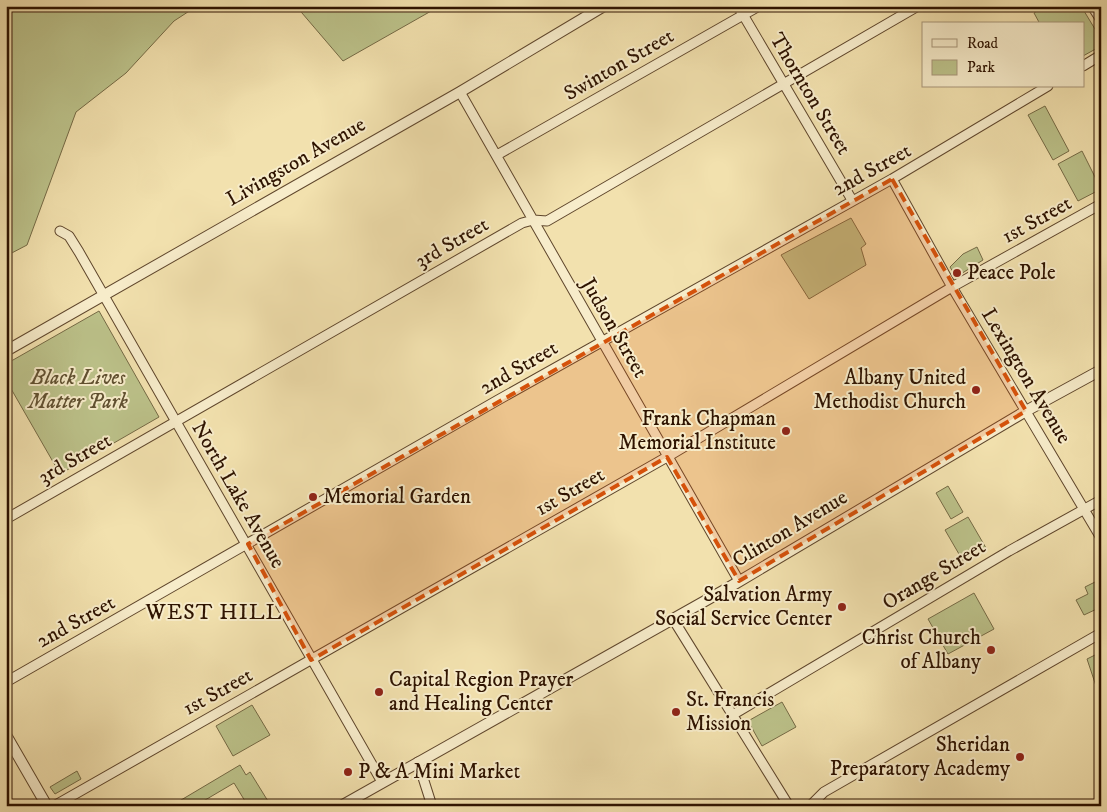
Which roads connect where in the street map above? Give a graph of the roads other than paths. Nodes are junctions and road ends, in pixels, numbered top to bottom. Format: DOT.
graph roads {
  1 [pos="604,6"];
  2 [pos="738,6"];
  3 [pos="759,6"];
  4 [pos="918,6"];
  5 [pos="1092,6"];
  6 [pos="743,15"];
  7 [pos="1101,20"];
  8 [pos="1101,55"];
  9 [pos="1084,65"];
  10 [pos="784,85"];
  11 [pos="1045,88"];
  12 [pos="460,92"];
  13 [pos="497,155"];
  14 [pos="892,179"];
  15 [pos="852,200"];
  16 [pos="1101,204"];
  17 [pos="533,220"];
  18 [pos="60,231"];
  19 [pos="952,287"];
  20 [pos="102,296"];
  21 [pos="602,341"];
  22 [pos="6,351"];
  23 [pos="1101,370"];
  24 [pos="1026,411"];
  25 [pos="176,422"];
  26 [pos="667,457"];
  27 [pos="1101,500"];
  28 [pos="1084,508"];
  29 [pos="6,519"];
  30 [pos="1101,538"];
  31 [pos="248,544"];
  32 [pos="739,581"];
  33 [pos="673,619"];
  34 [pos="1101,633"];
  35 [pos="311,660"];
  36 [pos="6,682"];
  37 [pos="734,714"];
  38 [pos="6,734"];
  39 [pos="418,762"];
  40 [pos="382,782"];
  41 [pos="46,806"];
  42 [pos="54,806"];
  43 [pos="341,806"];
  44 [pos="432,806"];
  45 [pos="789,806"];
  46 [pos="810,806"];
  1 -- 12 [label="street, Livingston Avenue"];
  2 -- 6 [label="street, Thornton Street"];
  3 -- 6 [label="street, Swinton Street"];
  4 -- 10 [label="street, 3rd Street"];
  5 -- 7 [label="street"];
  6 -- 10 [label="street, Thornton Street"];
  6 -- 13 [label="street, Swinton Street"];
  8 -- 9 [label="street"];
  10 -- 15 [label="street, Thornton Street"];
  10 -- 17 [label="street, 3rd Street"];
  11 -- 14 [label="street, 2nd Street"];
  12 -- 13 [label="street, Judson Street"];
  12 -- 20 [label="street, Livingston Avenue"];
  13 -- 17 [label="street, Judson Street"];
  14 -- 15 [label="street, 2nd Street"];
  14 -- 19 [label="street, Lexington Avenue"];
  15 -- 21 [label="street, 2nd Street"];
  16 -- 19 [label="street, 1st Street"];
  17 -- 21 [label="street, Judson Street"];
  17 -- 25 [label="street, 3rd Street"];
  18 -- 20 [label="street, North Lake Avenue"];
  19 -- 24 [label="street, Lexington Avenue"];
  19 -- 26 [label="street, 1st Street"];
  20 -- 22 [label="street, Livingston Avenue"];
  20 -- 25 [label="street, North Lake Avenue"];
  21 -- 26 [label="street, Judson Street"];
  21 -- 31 [label="street, 2nd Street"];
  23 -- 24 [label="street, Clinton Avenue"];
  24 -- 28 [label="street, Lexington Avenue"];
  24 -- 32 [label="street, Clinton Avenue"];
  25 -- 29 [label="street, 3rd Street"];
  25 -- 31 [label="street, North Lake Avenue"];
  26 -- 32 [label="street, Judson Street"];
  26 -- 35 [label="street, 1st Street"];
  27 -- 28 [label="street, Orange Street"];
  28 -- 30 [label="street, Lexington Avenue"];
  28 -- 37 [label="street, Orange Street"];
  31 -- 35 [label="street, North Lake Avenue"];
  31 -- 36 [label="street, 2nd Street"];
  32 -- 33 [label="street, Clinton Avenue"];
  33 -- 37 [label="street"];
  33 -- 39 [label="street, Clinton Avenue"];
  34 -- 46 [label="street"];
  35 -- 40 [label="street, North Lake Avenue"];
  35 -- 42 [label="street, 1st Street"];
  37 -- 45 [label="street"];
  38 -- 41 [label="street"];
  39 -- 40 [label="street, Clinton Avenue"];
  39 -- 44 [label="street"];
  40 -- 43 [label="street, Clinton Avenue"];
}
